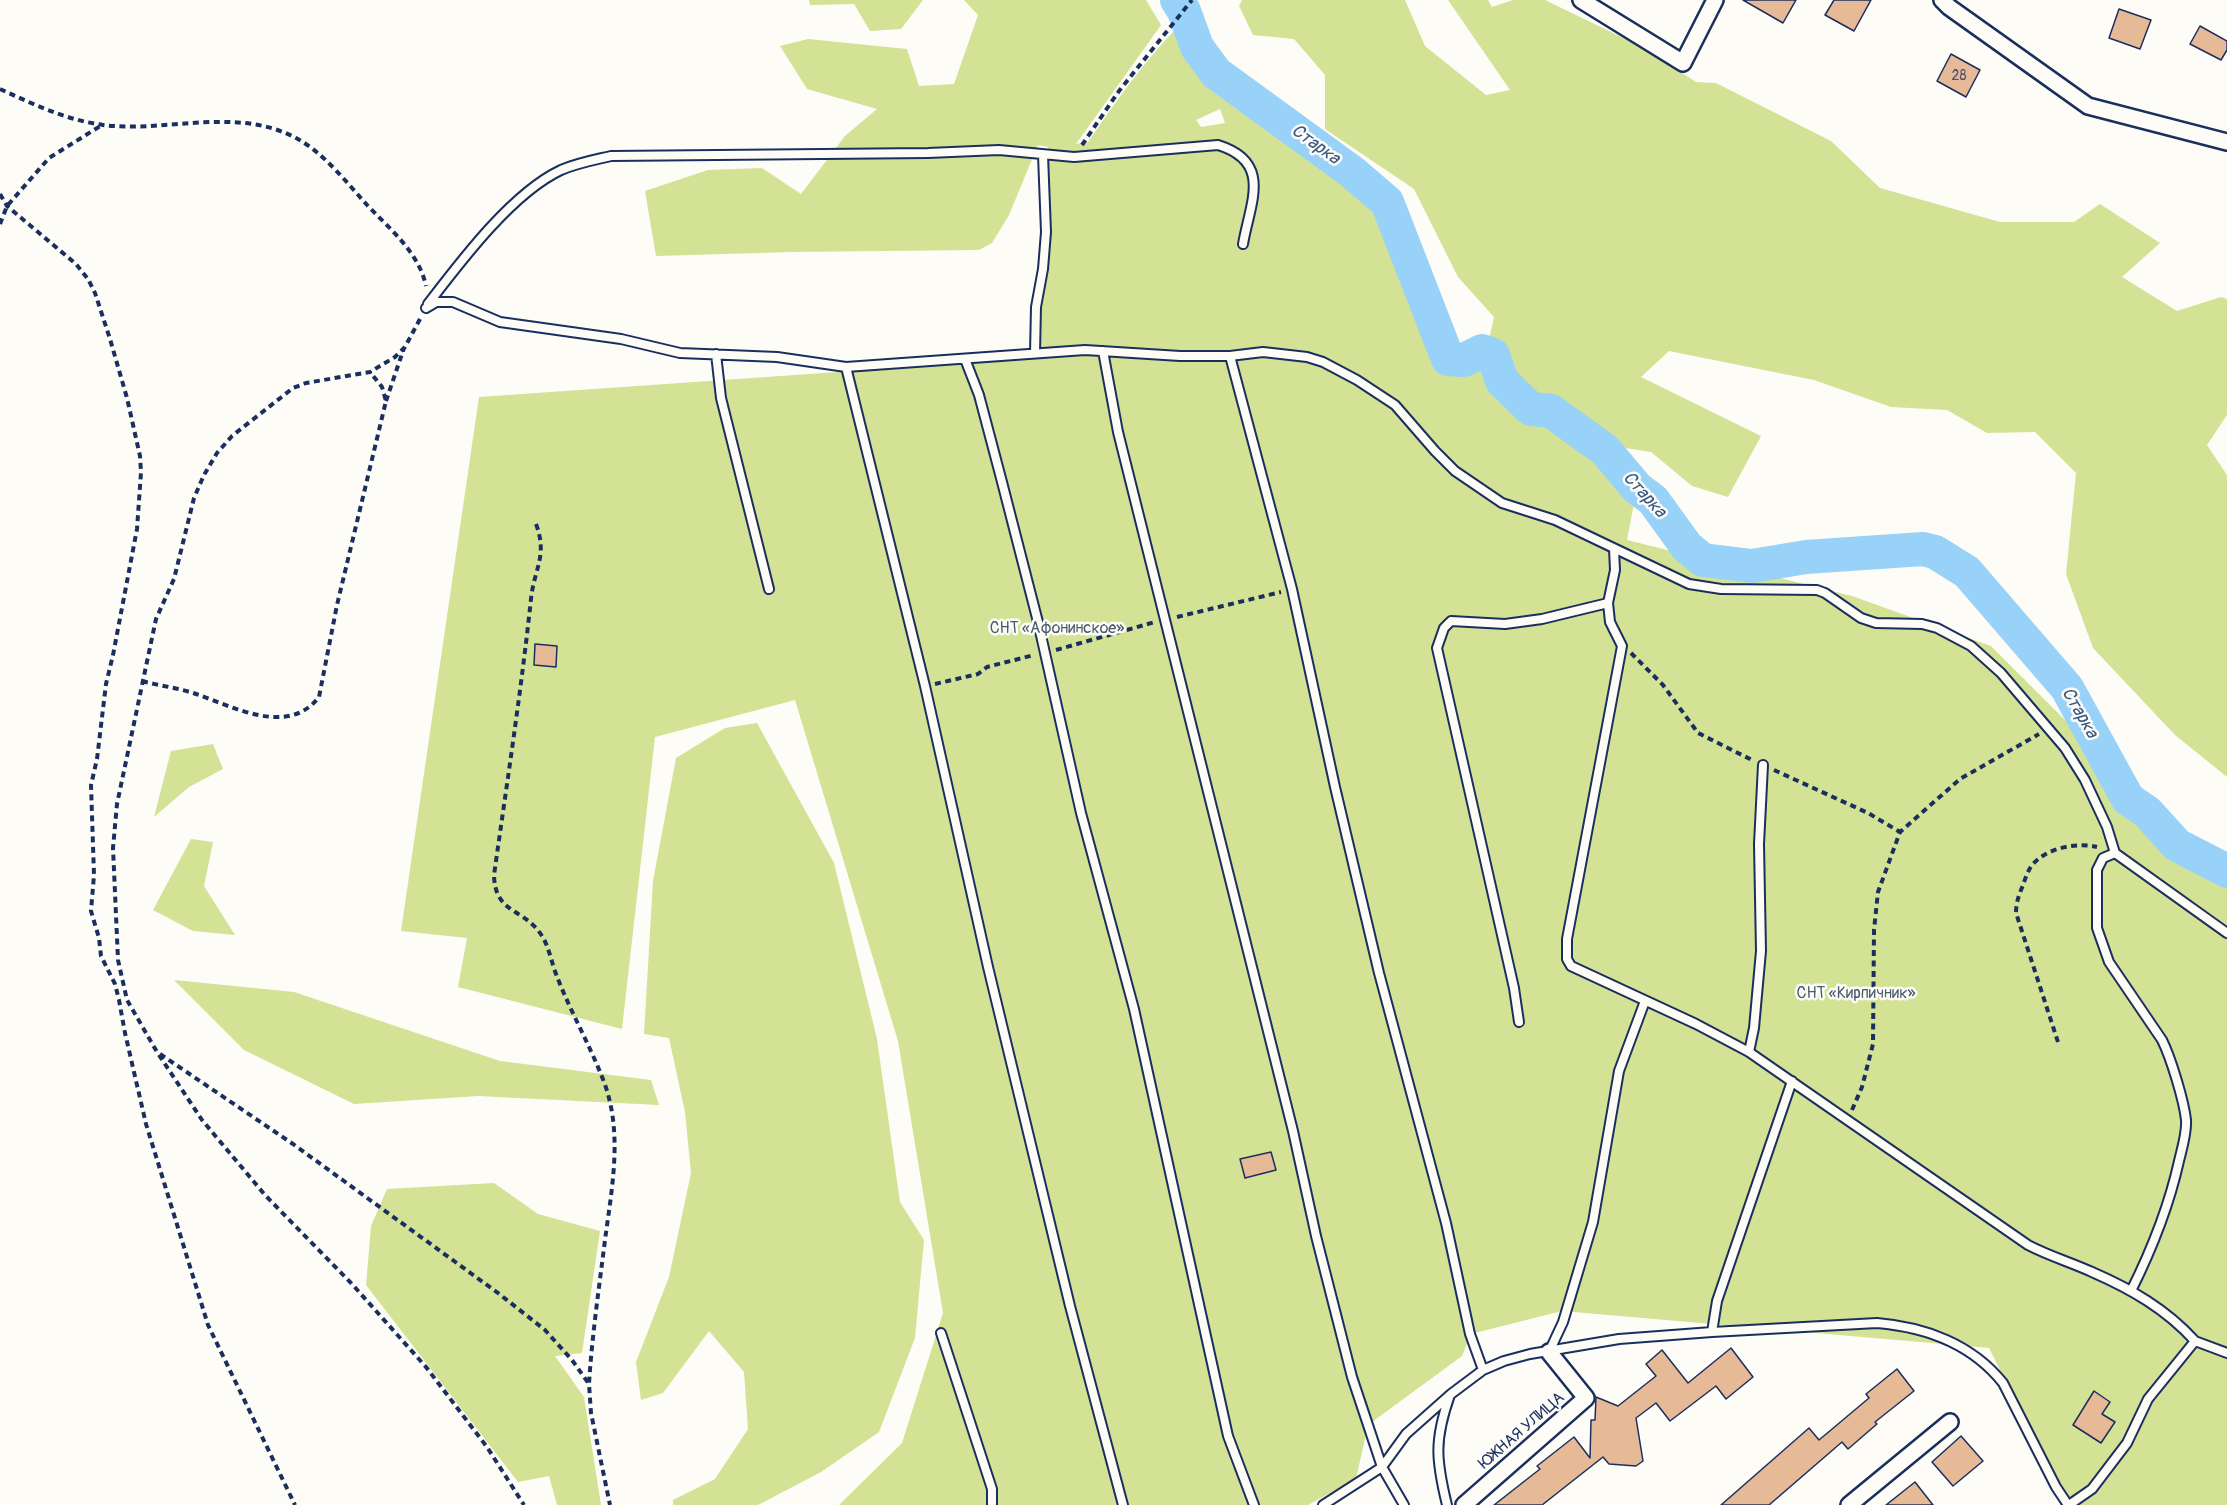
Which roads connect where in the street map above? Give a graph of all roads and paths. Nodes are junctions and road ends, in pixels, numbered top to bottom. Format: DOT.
graph roads {
  1 [pos="1581,0"];
  2 [pos="1714,0"];
  3 [pos="1942,0"];
  4 [pos="1192,2"];
  5 [pos="0,89"];
  6 [pos="102,125"];
  7 [pos="2227,142"];
  8 [pos="1043,155"];
  9 [pos="1074,157"];
  10 [pos="0,194"];
  11 [pos="7,206"];
  12 [pos="0,224"];
  13 [pos="1243,244"];
  14 [pos="426,308"];
  15 [pos="405,348"];
  16 [pos="1103,351"];
  17 [pos="1035,353"];
  18 [pos="716,354"];
  19 [pos="1230,356"];
  20 [pos="965,359"];
  21 [pos="846,367"];
  22 [pos="370,372"];
  23 [pos="386,401"];
  24 [pos="536,524"];
  25 [pos="1614,549"];
  26 [pos="769,589"];
  27 [pos="1292,589"];
  28 [pos="1608,603"];
  29 [pos="1165,620"];
  30 [pos="1622,646"];
  31 [pos="1045,652"];
  32 [pos="142,681"];
  33 [pos="925,686"];
  34 [pos="2049,729"];
  35 [pos="1763,765"];
  36 [pos="1900,832"];
  37 [pos="2115,853"];
  38 [pos="2227,933"];
  39 [pos="119,1000"];
  40 [pos="127,1000"];
  41 [pos="1645,1001"];
  42 [pos="1519,1022"];
  43 [pos="2058,1042"];
  44 [pos="157,1052"];
  45 [pos="1749,1052"];
  46 [pos="1792,1081"];
  47 [pos="1848,1119"];
  48 [pos="2131,1291"];
  49 [pos="1712,1332"];
  50 [pos="941,1333"];
  51 [pos="2194,1341"];
  52 [pos="1549,1352"];
  53 [pos="2227,1353"];
  54 [pos="1483,1370"];
  55 [pos="589,1384"];
  56 [pos="1451,1394"];
  57 [pos="1950,1422"];
  58 [pos="1382,1467"];
  59 [pos="295,1505"];
  60 [pos="524,1505"];
  61 [pos="610,1505"];
  62 [pos="992,1505"];
  63 [pos="1123,1505"];
  64 [pos="1254,1505"];
  65 [pos="1323,1505"];
  66 [pos="1404,1505"];
  67 [pos="1447,1505"];
  68 [pos="1464,1505"];
  69 [pos="1849,1505"];
  70 [pos="2068,1505"];
  1 -- 2 [label="street"];
  3 -- 7 [label="street"];
  4 -- 9 [label="path"];
  5 -- 6 [label="path"];
  6 -- 11 [label="path"];
  6 -- 14 [label="path"];
  8 -- 9 [label="lane"];
  8 -- 14 [label="lane"];
  8 -- 17 [label="lane"];
  9 -- 13 [label="lane"];
  10 -- 11 [label="path"];
  11 -- 12 [label="path"];
  11 -- 39 [label="path"];
  14 -- 15 [label="path"];
  14 -- 18 [label="lane"];
  15 -- 22 [label="path"];
  15 -- 23 [label="path"];
  16 -- 17 [label="lane"];
  16 -- 19 [label="lane"];
  16 -- 29 [label="lane"];
  17 -- 20 [label="lane"];
  18 -- 21 [label="lane"];
  18 -- 26 [label="lane"];
  19 -- 25 [label="lane"];
  19 -- 27 [label="lane"];
  20 -- 21 [label="lane"];
  20 -- 31 [label="lane"];
  21 -- 33 [label="lane"];
  22 -- 23 [label="path"];
  22 -- 32 [label="path"];
  23 -- 32 [label="path"];
  24 -- 55 [label="path"];
  25 -- 28 [label="lane"];
  25 -- 34 [label="lane"];
  27 -- 29 [label="path"];
  27 -- 54 [label="lane"];
  28 -- 30 [label="lane"];
  28 -- 42 [label="lane"];
  29 -- 31 [label="path"];
  29 -- 58 [label="lane"];
  30 -- 35 [label="path"];
  30 -- 41 [label="lane"];
  31 -- 33 [label="path"];
  31 -- 64 [label="lane"];
  32 -- 40 [label="path"];
  33 -- 63 [label="lane"];
  34 -- 36 [label="path"];
  34 -- 37 [label="lane"];
  35 -- 36 [label="path"];
  35 -- 45 [label="lane"];
  36 -- 47 [label="path"];
  37 -- 38 [label="lane"];
  37 -- 43 [label="path"];
  37 -- 48 [label="lane"];
  39 -- 40 [label="path"];
  39 -- 59 [label="path"];
  40 -- 44 [label="path"];
  41 -- 45 [label="lane"];
  41 -- 52 [label="lane"];
  44 -- 55 [label="path"];
  44 -- 60 [label="path"];
  45 -- 46 [label="lane"];
  46 -- 47 [label="lane"];
  46 -- 49 [label="lane"];
  47 -- 48 [label="lane"];
  48 -- 51 [label="lane"];
  49 -- 52 [label="lane"];
  49 -- 70 [label="lane"];
  50 -- 62 [label="lane"];
  51 -- 53 [label="lane"];
  51 -- 70 [label="lane"];
  52 -- 54 [label="lane"];
  52 -- 68 [label="street, ЮЖНАЯ УЛИЦА"];
  54 -- 56 [label="lane"];
  55 -- 61 [label="path"];
  56 -- 58 [label="lane"];
  56 -- 67 [label="lane"];
  57 -- 69 [label="street"];
  58 -- 65 [label="lane"];
  58 -- 66 [label="lane"];
}
